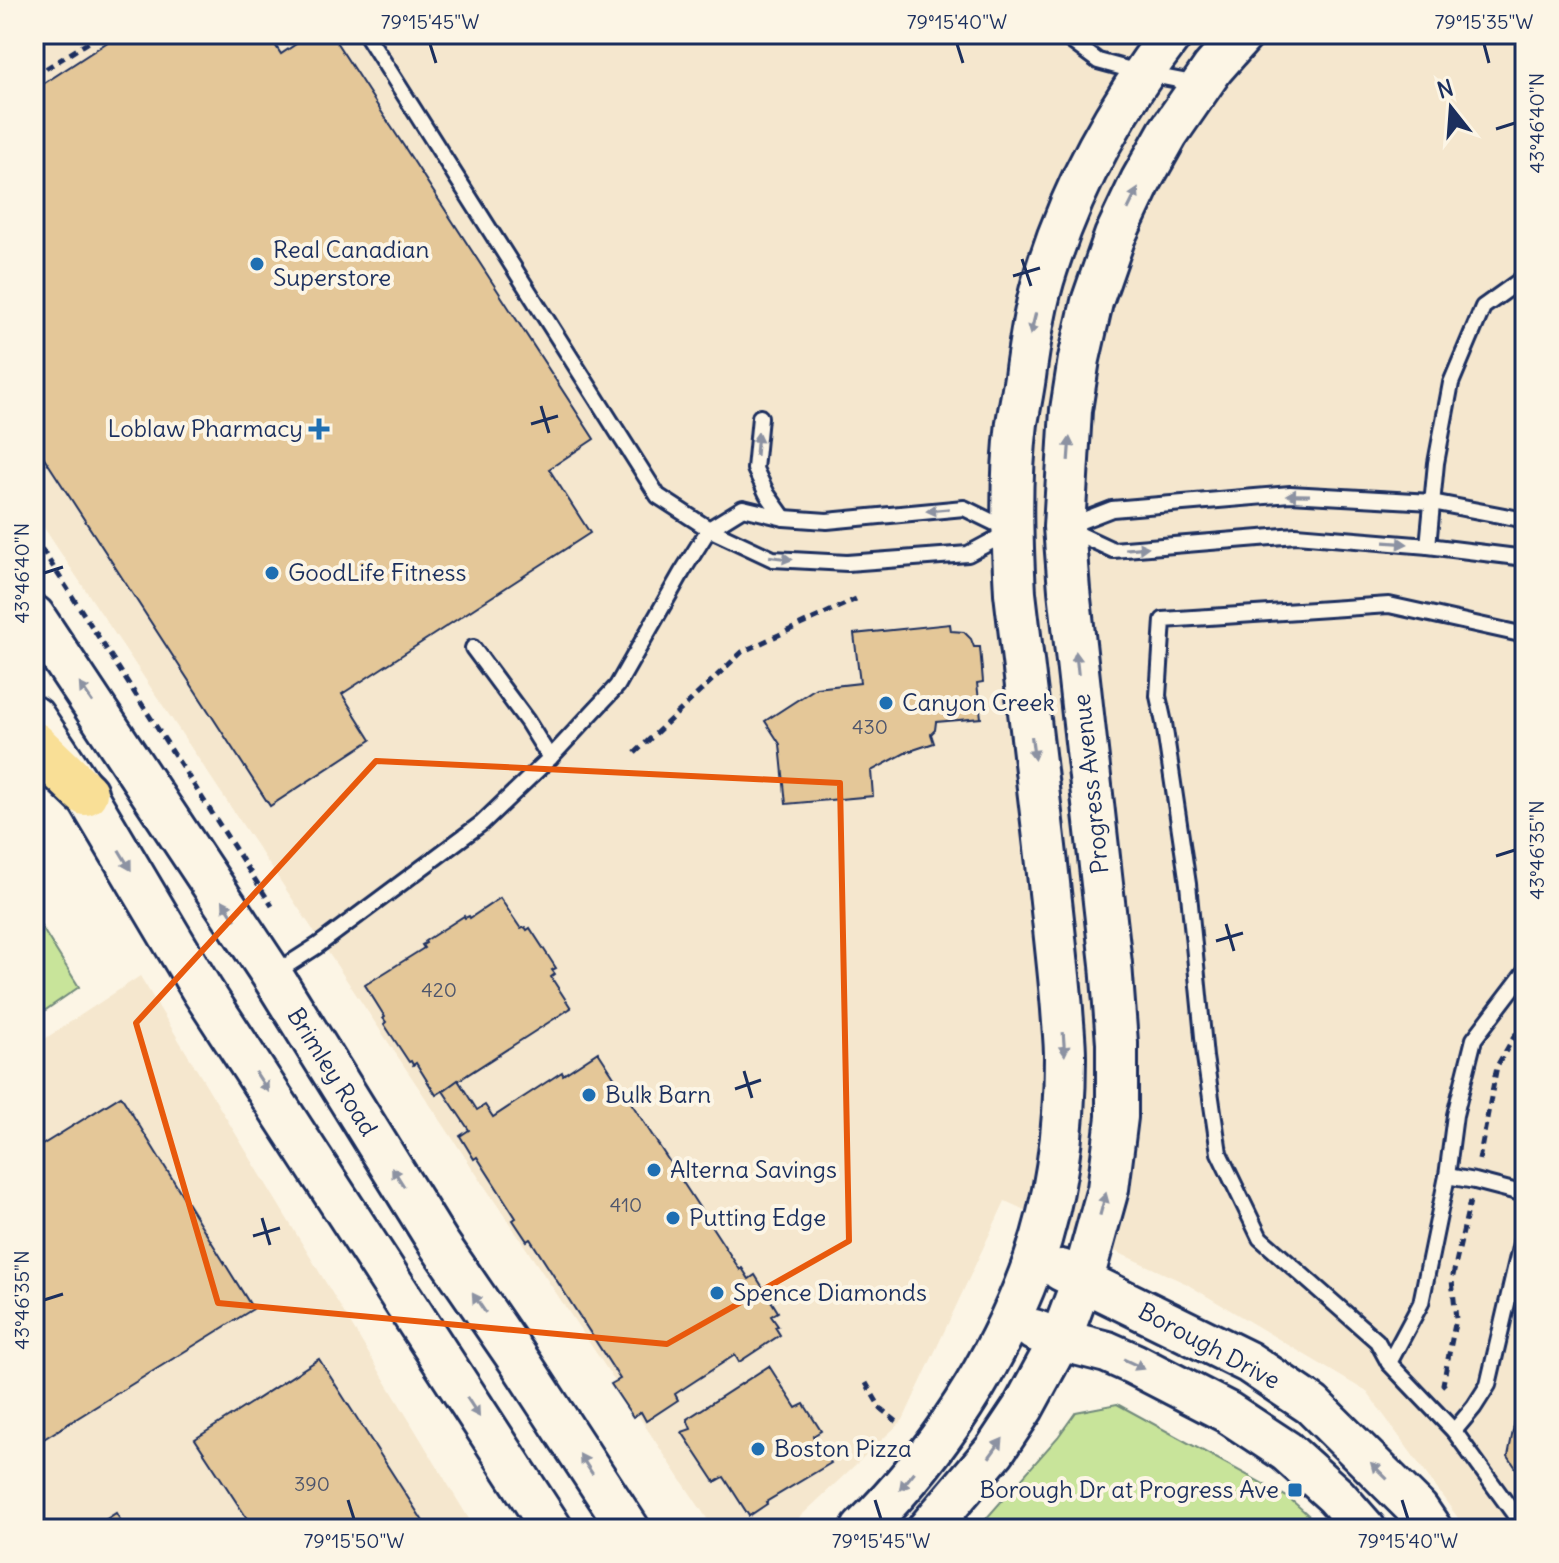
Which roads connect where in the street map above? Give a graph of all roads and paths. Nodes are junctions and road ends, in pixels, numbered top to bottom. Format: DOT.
graph roads {
  1 [pos="102,34"];
  2 [pos="366,34"];
  3 [pos="1062,34"];
  4 [pos="1172,34"];
  5 [pos="1243,34"];
  6 [pos="1142,73"];
  7 [pos="34,76"];
  8 [pos="1201,84"];
  9 [pos="1525,277"];
  10 [pos="760,417"];
  11 [pos="1432,502"];
  12 [pos="784,518"];
  13 [pos="1525,520"];
  14 [pos="1064,527"];
  15 [pos="709,529"];
  16 [pos="1011,531"];
  17 [pos="34,537"];
  18 [pos="1428,546"];
  19 [pos="1525,558"];
  20 [pos="856,599"];
  21 [pos="34,616"];
  22 [pos="1525,635"];
  23 [pos="473,648"];
  24 [pos="34,717"];
  25 [pos="34,744"];
  26 [pos="635,753"];
  27 [pos="550,758"];
  28 [pos="85,793"];
  29 [pos="272,906"];
  30 [pos="1525,972"];
  31 [pos="272,975"];
  32 [pos="1525,1018"];
  33 [pos="1447,1176"];
  34 [pos="1475,1181"];
  35 [pos="1525,1194"];
  36 [pos="1525,1226"];
  37 [pos="439,1244"];
  38 [pos="1035,1259"];
  39 [pos="388,1277"];
  40 [pos="1083,1279"];
  41 [pos="1010,1321"];
  42 [pos="1060,1340"];
  43 [pos="1389,1363"];
  44 [pos="866,1383"];
  45 [pos="1469,1413"];
  46 [pos="901,1425"];
  47 [pos="1454,1431"];
  48 [pos="552,1529"];
  49 [pos="629,1529"];
  50 [pos="862,1529"];
  51 [pos="928,1529"];
  52 [pos="1365,1529"];
  53 [pos="1431,1529"];
  54 [pos="1525,1529"];
  1 -- 7 [label="path"];
  2 -- 15 [label="lane"];
  3 -- 6 [label="lane"];
  4 -- 6 [label="main road"];
  5 -- 8 [label="main road, Progress Avenue"];
  6 -- 8 [label="lane"];
  6 -- 16 [label="main road, one-way"];
  14 -- 8 [label="main road, Progress Avenue, one-way"];
  9 -- 11 [label="lane"];
  12 -- 10 [label="lane, one-way"];
  11 -- 13 [label="lane"];
  11 -- 14 [label="lane, one-way"];
  11 -- 18 [label="lane"];
  12 -- 15 [label="lane"];
  16 -- 12 [label="lane, one-way"];
  14 -- 16 [label="main road"];
  14 -- 18 [label="lane, one-way"];
  40 -- 14 [label="main road, Progress Avenue, one-way"];
  15 -- 16 [label="lane, one-way"];
  15 -- 27 [label="lane"];
  16 -- 38 [label="main road, one-way"];
  17 -- 29 [label="path"];
  18 -- 19 [label="lane"];
  20 -- 26 [label="path"];
  31 -- 21 [label="main road, Brimley Road, one-way"];
  22 -- 43 [label="lane"];
  23 -- 27 [label="lane"];
  24 -- 28 [label="main road"];
  25 -- 28 [label="highway"];
  27 -- 31 [label="lane"];
  28 -- 39 [label="main road, one-way"];
  30 -- 33 [label="lane"];
  37 -- 31 [label="main road, Brimley Road, one-way"];
  32 -- 34 [label="path"];
  33 -- 34 [label="lane"];
  33 -- 43 [label="lane"];
  34 -- 35 [label="lane"];
  34 -- 45 [label="path"];
  36 -- 45 [label="lane"];
  37 -- 39 [label="main road"];
  49 -- 37 [label="main road, Brimley Road, one-way"];
  38 -- 40 [label="main road, Borough Drive"];
  38 -- 41 [label="main road"];
  39 -- 48 [label="main road, one-way"];
  40 -- 42 [label="main road, Progress Avenue"];
  53 -- 40 [label="main road, Borough Drive, one-way"];
  41 -- 42 [label="main road, Borough Drive"];
  41 -- 50 [label="main road, one-way"];
  51 -- 42 [label="main road, Progress Avenue, one-way"];
  42 -- 52 [label="main road, Borough Drive, one-way"];
  43 -- 47 [label="lane"];
  44 -- 46 [label="path"];
  45 -- 47 [label="lane"];
  47 -- 54 [label="lane"];
}
